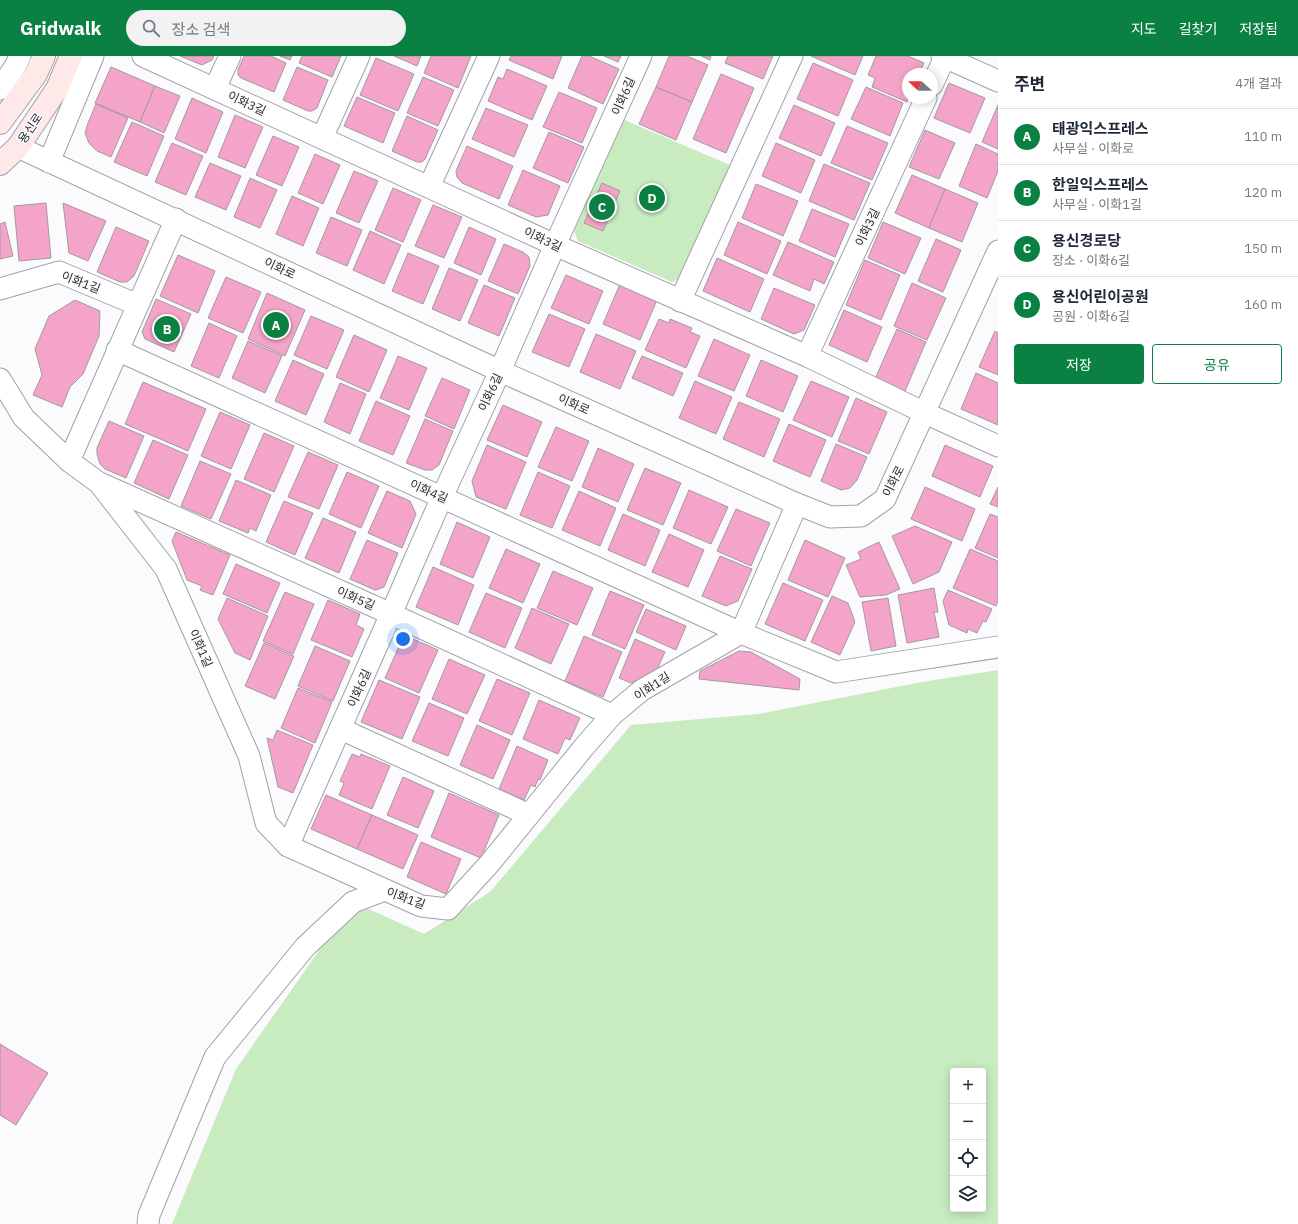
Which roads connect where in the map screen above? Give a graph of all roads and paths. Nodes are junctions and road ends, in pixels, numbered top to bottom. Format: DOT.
graph roads {
  1 [pos="20,56"];
  2 [pos="71,56"];
  3 [pos="94,56"];
  4 [pos="143,56"];
  5 [pos="230,56"];
  6 [pos="359,56"];
  7 [pos="490,56"];
  8 [pos="641,56"];
  9 [pos="792,56"];
  10 [pos="944,57"];
  11 [pos="40,65"];
  12 [pos="938,71"];
  13 [pos="998,81"];
  14 [pos="215,88"];
  15 [pos="0,89"];
  16 [pos="923,104"];
  17 [pos="0,123"];
  18 [pos="322,138"];
  19 [pos="18,147"];
  20 [pos="48,162"];
  21 [pos="0,164"];
  22 [pos="430,187"];
  23 [pos="176,219"];
  24 [pos="555,245"];
  25 [pos="998,251"];
  26 [pos="0,289"];
  27 [pos="680,301"];
  28 [pos="138,305"];
  29 [pos="117,350"];
  30 [pos="807,356"];
  31 [pos="500,371"];
  32 [pos="0,379"];
  33 [pos="925,413"];
  34 [pos="998,446"];
  35 [pos="69,461"];
  36 [pos="99,483"];
  37 [pos="442,497"];
  38 [pos="797,504"];
  39 [pos="391,614"];
  40 [pos="741,633"];
  41 [pos="996,642"];
  42 [pos="612,715"];
  43 [pos="341,729"];
  44 [pos="529,814"];
  45 [pos="288,846"];
  46 [pos="385,890"];
  47 [pos="148,1224"];
  1 -- 15 [label="street"];
  2 -- 19 [label="main road, 용신로"];
  3 -- 20 [label="street"];
  4 -- 14 [label="street, 이화3길"];
  5 -- 14 [label="street, 이화3길"];
  6 -- 18 [label="street"];
  7 -- 22 [label="street"];
  8 -- 24 [label="street, 이화6길"];
  9 -- 27 [label="street"];
  10 -- 12 [label="street"];
  10 -- 13 [label="street"];
  11 -- 17 [label="main road"];
  14 -- 18 [label="street, 이화3길"];
  16 -- 30 [label="street, 이화3길"];
  18 -- 22 [label="street, 이화3길"];
  19 -- 20 [label="street, 이화로"];
  19 -- 21 [label="main road, 용신로"];
  20 -- 23 [label="street, 이화로"];
  22 -- 24 [label="street, 이화3길"];
  23 -- 28 [label="street"];
  23 -- 31 [label="street, 이화로"];
  24 -- 27 [label="street, 이화3길"];
  24 -- 31 [label="street, 이화6길"];
  25 -- 33 [label="street, 이화로"];
  26 -- 28 [label="street, 이화1길"];
  27 -- 30 [label="street, 이화3길"];
  28 -- 29 [label="street"];
  29 -- 35 [label="street"];
  29 -- 37 [label="street, 이화4길"];
  30 -- 33 [label="street, 이화3길"];
  31 -- 37 [label="street, 이화6길"];
  31 -- 38 [label="street, 이화로"];
  32 -- 35 [label="street, 이화1길"];
  33 -- 34 [label="street, 이화3길"];
  33 -- 38 [label="street, 이화로"];
  35 -- 36 [label="street, 이화1길"];
  36 -- 39 [label="street, 이화5길"];
  36 -- 45 [label="street, 이화1길"];
  37 -- 39 [label="street, 이화6길"];
  37 -- 40 [label="street, 이화4길"];
  38 -- 40 [label="street"];
  39 -- 42 [label="street, 이화5길"];
  39 -- 43 [label="street, 이화6길"];
  40 -- 41 [label="street"];
  40 -- 42 [label="street, 이화1길"];
  42 -- 44 [label="street, 이화1길"];
  43 -- 44 [label="street"];
  43 -- 45 [label="street, 이화6길"];
  44 -- 46 [label="street, 이화1길"];
  45 -- 46 [label="street, 이화1길"];
  46 -- 47 [label="street"];
}
